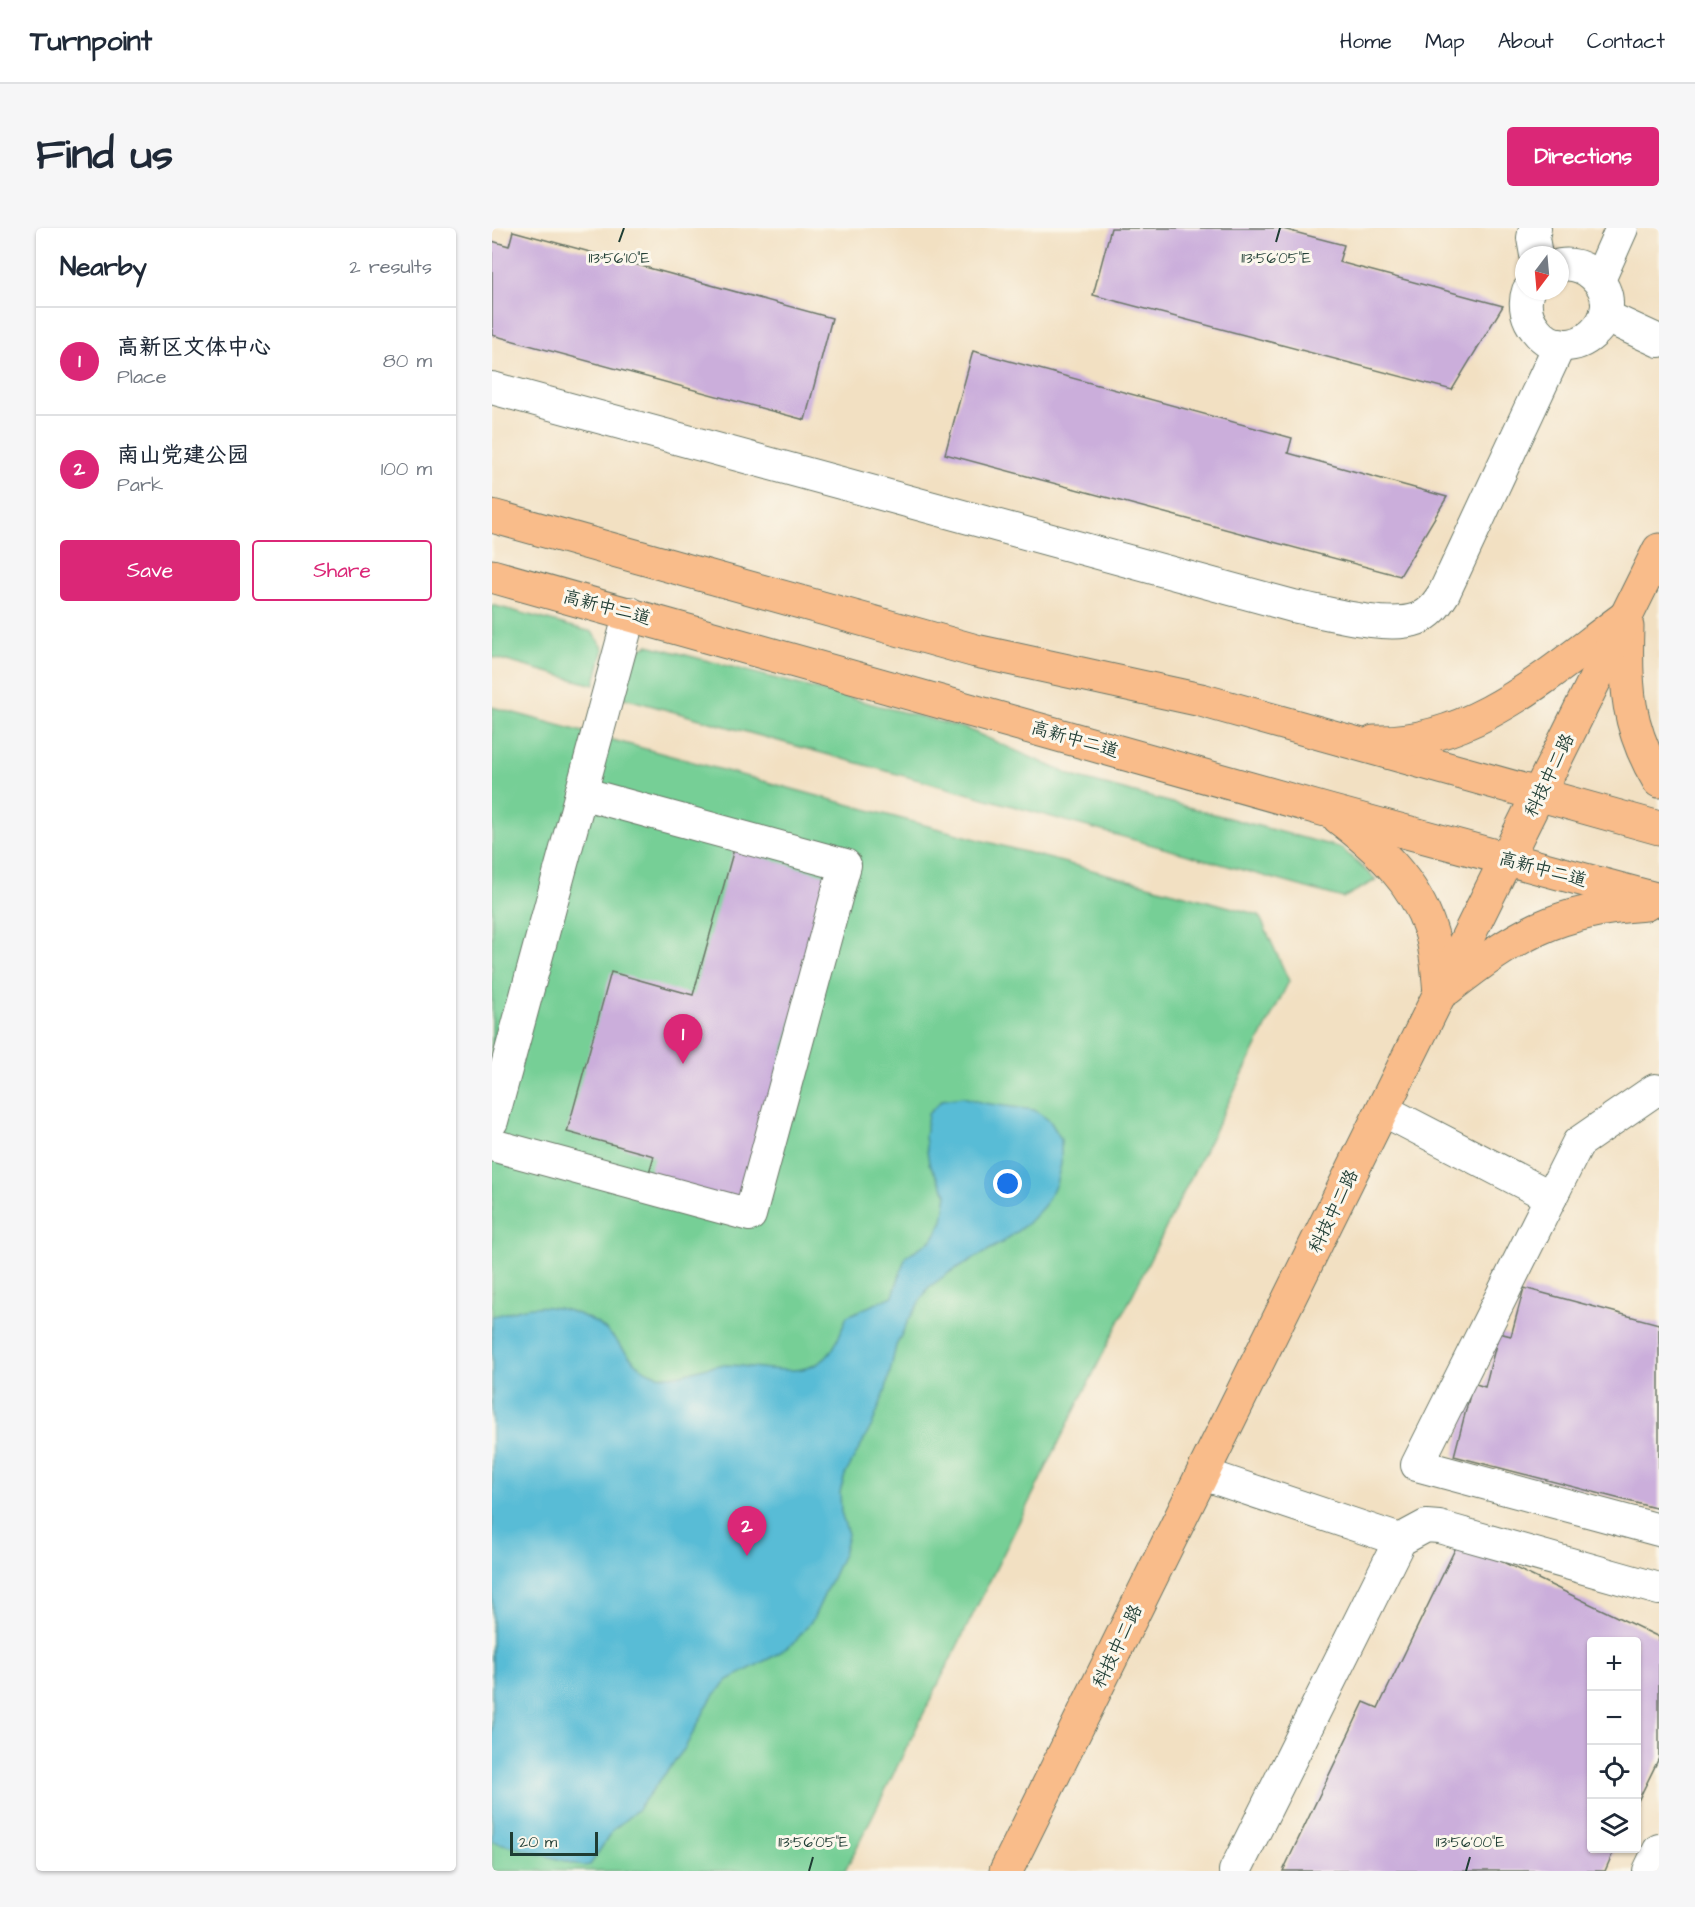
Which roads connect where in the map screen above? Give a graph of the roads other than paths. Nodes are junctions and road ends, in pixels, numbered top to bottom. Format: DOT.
graph roads {
  1 [pos="1535,228"];
  2 [pos="1622,228"];
  3 [pos="1534,246"];
  4 [pos="1569,265"];
  5 [pos="1599,280"];
  6 [pos="1527,300"];
  7 [pos="1605,316"];
  8 [pos="1659,341"];
  9 [pos="1560,344"];
  10 [pos="492,388"];
  11 [pos="492,516"];
  12 [pos="1659,550"];
  13 [pos="492,576"];
  14 [pos="630,613"];
  15 [pos="1628,615"];
  16 [pos="1346,741"];
  17 [pos="1659,780"];
  18 [pos="581,793"];
  19 [pos="1539,795"];
  20 [pos="1329,811"];
  21 [pos="1659,828"];
  22 [pos="1507,859"];
  23 [pos="1659,901"];
  24 [pos="1440,993"];
  25 [pos="1659,1091"];
  26 [pos="1383,1110"];
  27 [pos="492,1122"];
  28 [pos="492,1145"];
  29 [pos="1551,1197"];
  30 [pos="1203,1474"];
  31 [pos="1659,1530"];
  32 [pos="1400,1540"];
  33 [pos="1659,1589"];
  34 [pos="1659,1850"];
  35 [pos="1006,1871"];
  36 [pos="1235,1871"];
  37 [pos="1648,1871"];
  1 -- 3 [label="lane"];
  2 -- 5 [label="lane"];
  4 -- 5 [label="lane"];
  5 -- 7 [label="lane"];
  6 -- 9 [label="lane"];
  7 -- 8 [label="lane"];
  7 -- 9 [label="lane"];
  9 -- 10 [label="lane"];
  11 -- 16 [label="main road"];
  12 -- 15 [label="main road, 科技中二路"];
  13 -- 14 [label="main road, 高新中二道"];
  14 -- 18 [label="lane"];
  14 -- 20 [label="main road, 高新中二道"];
  15 -- 16 [label="main road"];
  15 -- 17 [label="main road"];
  15 -- 19 [label="main road, 科技中二路"];
  16 -- 19 [label="main road"];
  18 -- 27 [label="lane"];
  18 -- 28 [label="lane"];
  19 -- 21 [label="main road"];
  19 -- 22 [label="main road, 科技中二路"];
  20 -- 22 [label="main road, 高新中二道"];
  20 -- 24 [label="main road"];
  22 -- 23 [label="main road, 高新中二道"];
  22 -- 24 [label="main road, 科技中二路"];
  23 -- 24 [label="main road"];
  24 -- 26 [label="main road, 科技中二路"];
  25 -- 29 [label="lane"];
  26 -- 29 [label="lane"];
  26 -- 30 [label="main road, 科技中二路"];
  29 -- 31 [label="lane"];
  30 -- 32 [label="lane"];
  30 -- 35 [label="main road, 科技中二路"];
  32 -- 33 [label="lane"];
  32 -- 36 [label="lane"];
  34 -- 37 [label="lane"];
}
